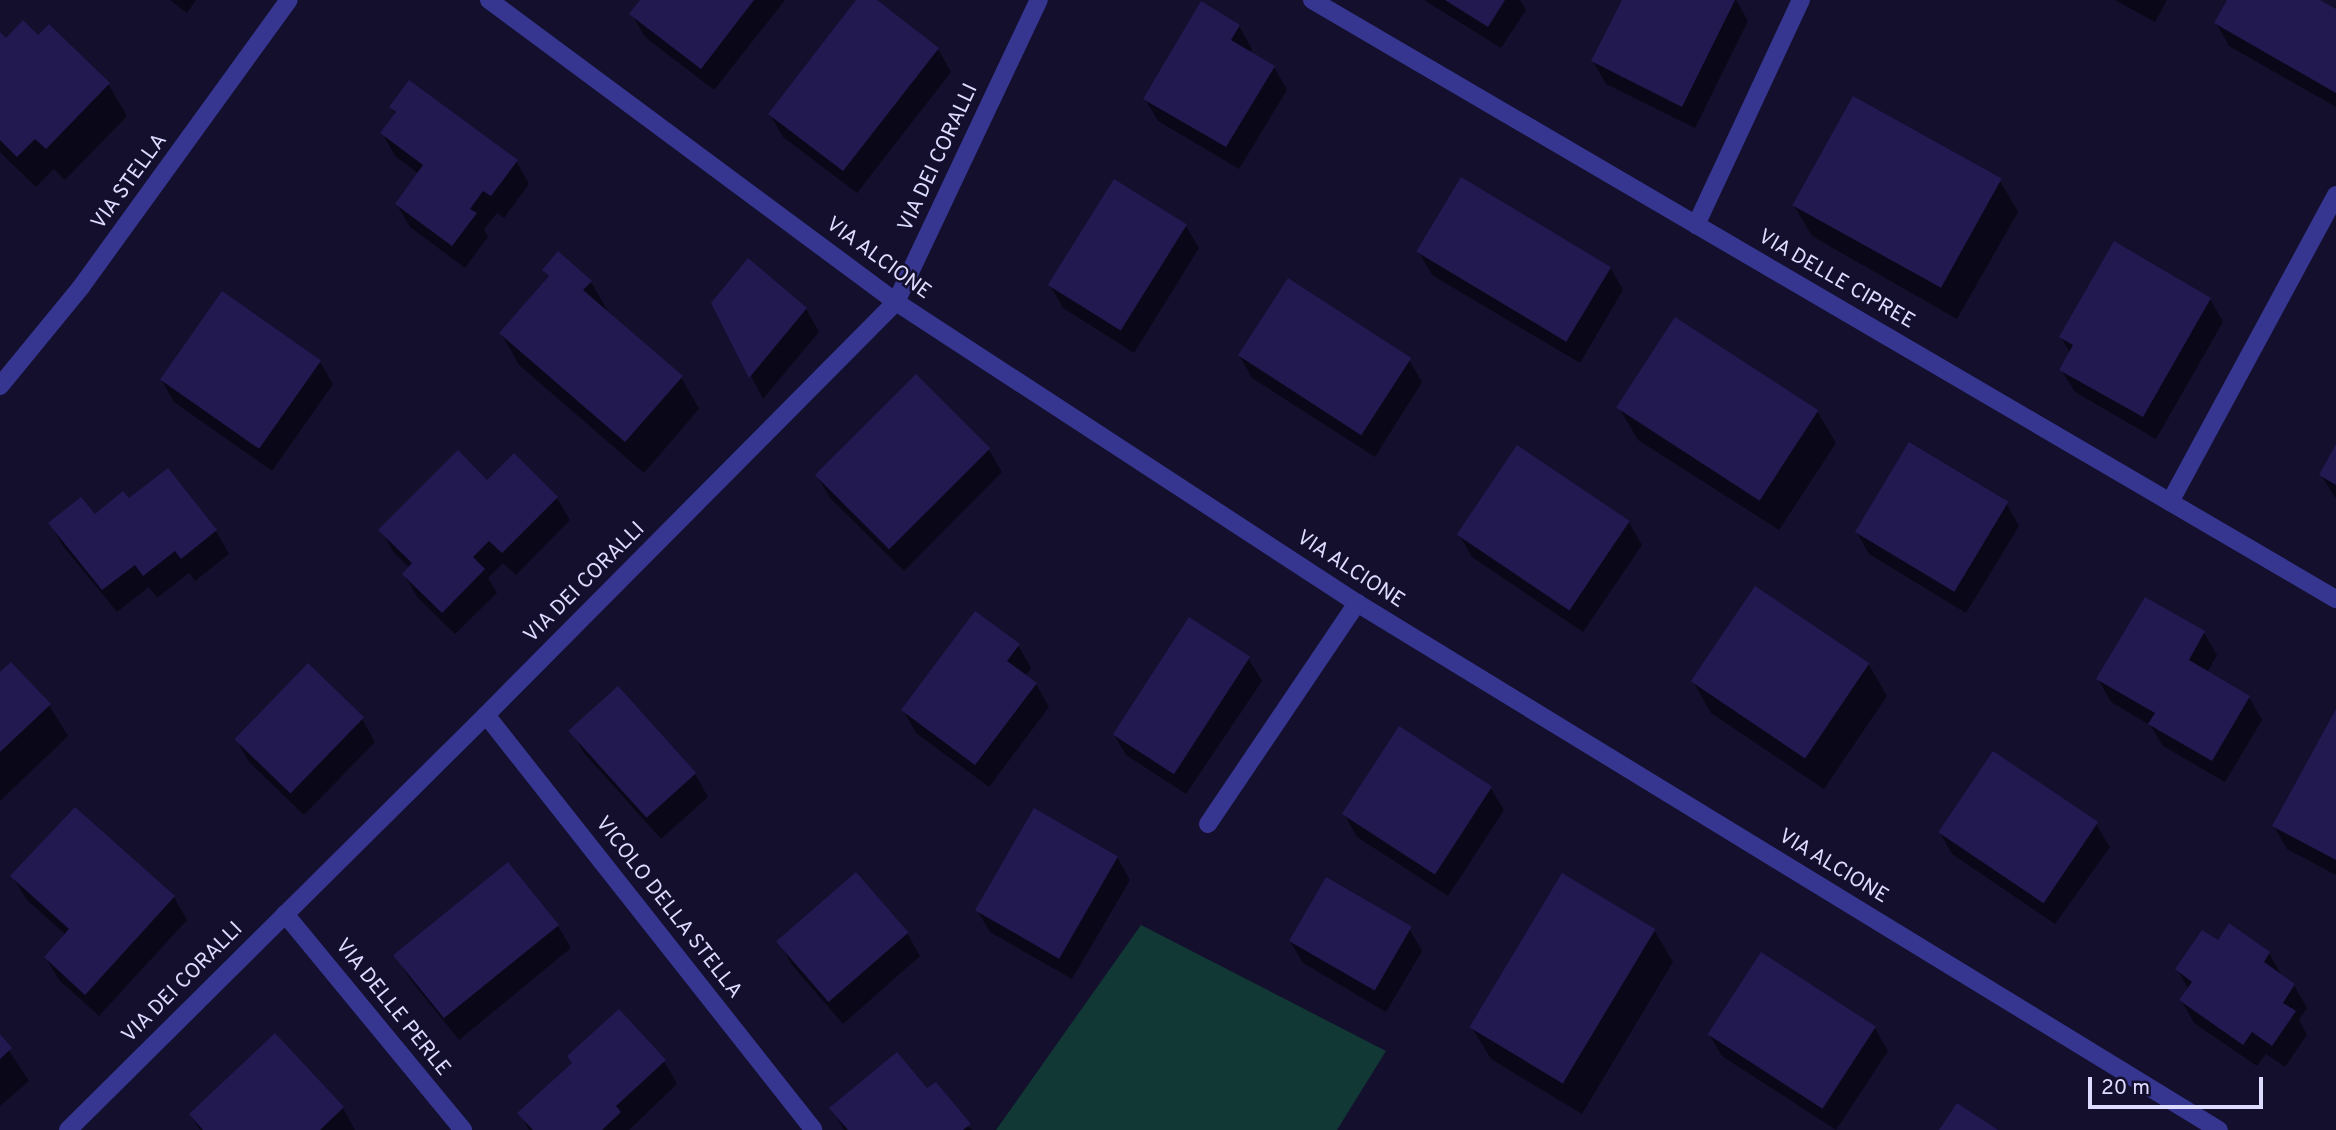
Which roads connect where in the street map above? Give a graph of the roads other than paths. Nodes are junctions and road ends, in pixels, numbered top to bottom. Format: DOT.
graph roads {
  1 [pos="289,0"];
  2 [pos="489,0"];
  3 [pos="1039,0"];
  4 [pos="1312,0"];
  5 [pos="1801,0"];
  6 [pos="2336,195"];
  7 [pos="1696,225"];
  8 [pos="896,302"];
  9 [pos="0,386"];
  10 [pos="2170,502"];
  11 [pos="2336,599"];
  12 [pos="1357,603"];
  13 [pos="486,715"];
  14 [pos="1208,824"];
  15 [pos="285,914"];
  16 [pos="813,1129"];
  17 [pos="68,1130"];
  18 [pos="463,1130"];
  19 [pos="2219,1130"];
  1 -- 9 [label="street, VIA STELLA"];
  2 -- 8 [label="street, VIA ALCIONE"];
  3 -- 8 [label="street, VIA DEI CORALLI"];
  4 -- 7 [label="street, VIA DELLE CIPREE"];
  5 -- 7 [label="street"];
  6 -- 10 [label="street"];
  7 -- 10 [label="street, VIA DELLE CIPREE"];
  8 -- 12 [label="street, VIA ALCIONE"];
  8 -- 13 [label="street, VIA DEI CORALLI"];
  10 -- 11 [label="street, VIA DELLE CIPREE"];
  12 -- 14 [label="street"];
  12 -- 19 [label="street, VIA ALCIONE"];
  13 -- 15 [label="street, VIA DEI CORALLI"];
  13 -- 16 [label="street, VICOLO DELLA STELLA"];
  15 -- 17 [label="street, VIA DEI CORALLI"];
  15 -- 18 [label="street, VIA DELLE PERLE"];
}
